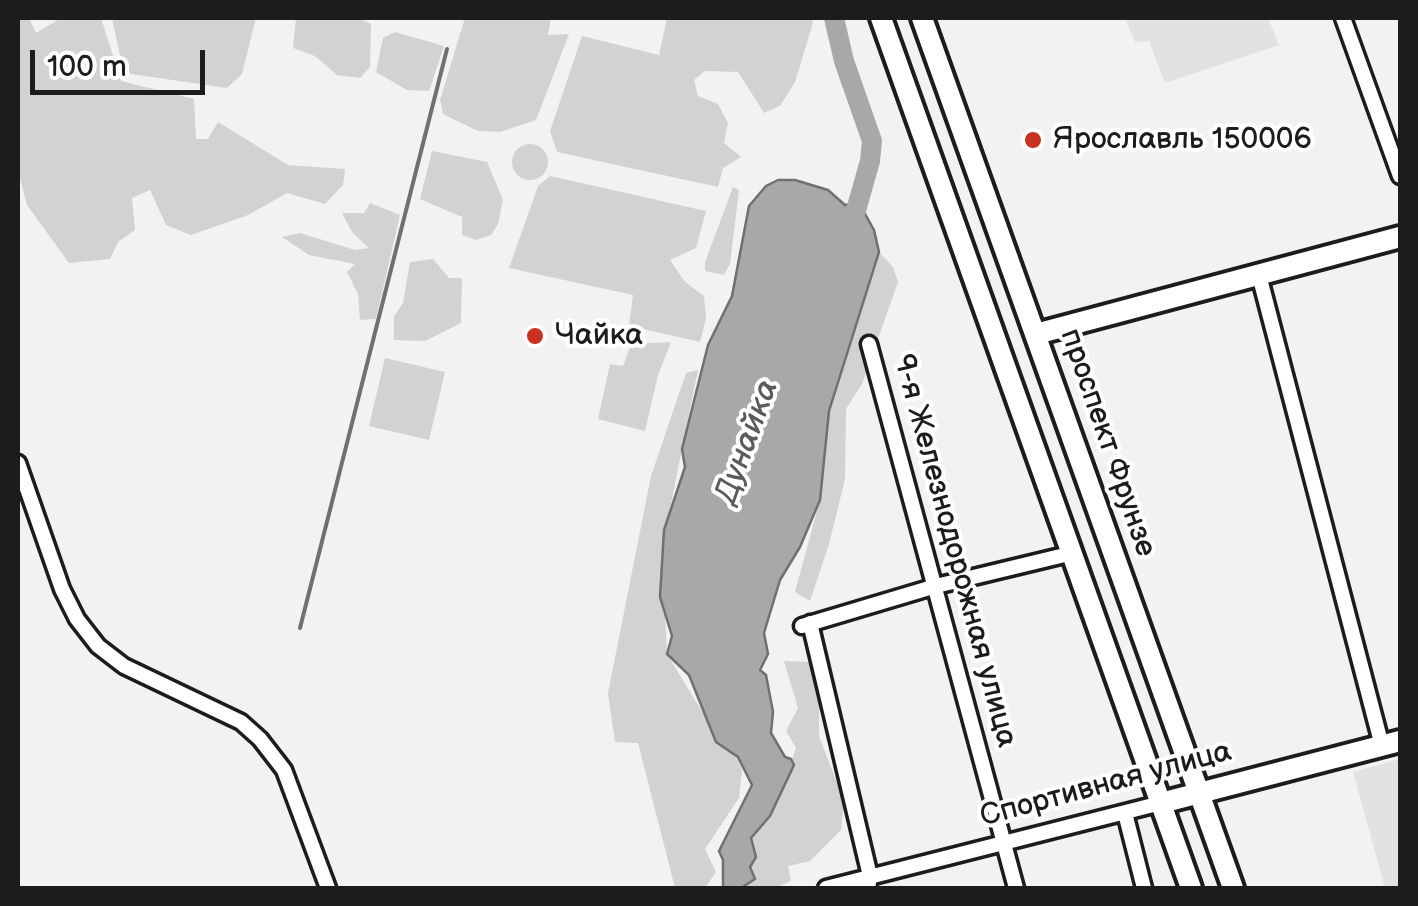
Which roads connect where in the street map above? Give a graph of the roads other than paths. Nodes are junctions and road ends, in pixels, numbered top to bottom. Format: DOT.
graph roads {
  1 [pos="881,18"];
  2 [pos="922,18"];
  3 [pos="1342,18"];
  4 [pos="1400,176"];
  5 [pos="1400,237"];
  6 [pos="1259,275"];
  7 [pos="1036,334"];
  8 [pos="869,344"];
  9 [pos="18,463"];
  10 [pos="1073,553"];
  11 [pos="936,586"];
  12 [pos="1392,743"];
  13 [pos="1199,794"];
  14 [pos="1161,804"];
  15 [pos="1125,813"];
  16 [pos="1004,844"];
  17 [pos="869,882"];
  18 [pos="328,888"];
  19 [pos="826,888"];
  20 [pos="1016,888"];
  21 [pos="1144,888"];
  22 [pos="1192,888"];
  23 [pos="1234,888"];
  1 -- 10 [label="main road"];
  2 -- 7 [label="main road, проспект Фрунзе"];
  3 -- 4 [label="street"];
  5 -- 6 [label="main road"];
  6 -- 7 [label="main road"];
  6 -- 12 [label="street"];
  7 -- 13 [label="main road, проспект Фрунзе"];
  8 -- 11 [label="street, 9-я Железнодорожная улица"];
  9 -- 18 [label="street"];
  10 -- 11 [label="street"];
  10 -- 14 [label="main road"];
  11 -- 16 [label="street, 9-я Железнодорожная улица"];
  11 -- 17 [label="street"];
  12 -- 13 [label="main road, Спортивная улица"];
  13 -- 14 [label="main road, Спортивная улица"];
  13 -- 23 [label="main road, проспект Фрунзе"];
  14 -- 15 [label="street, Спортивная улица"];
  14 -- 22 [label="main road"];
  15 -- 16 [label="street, Спортивная улица"];
  15 -- 21 [label="street"];
  16 -- 17 [label="street, Спортивная улица"];
  16 -- 20 [label="street, 9-я Железнодорожная улица"];
  17 -- 19 [label="street, Спортивная улица"];
}
